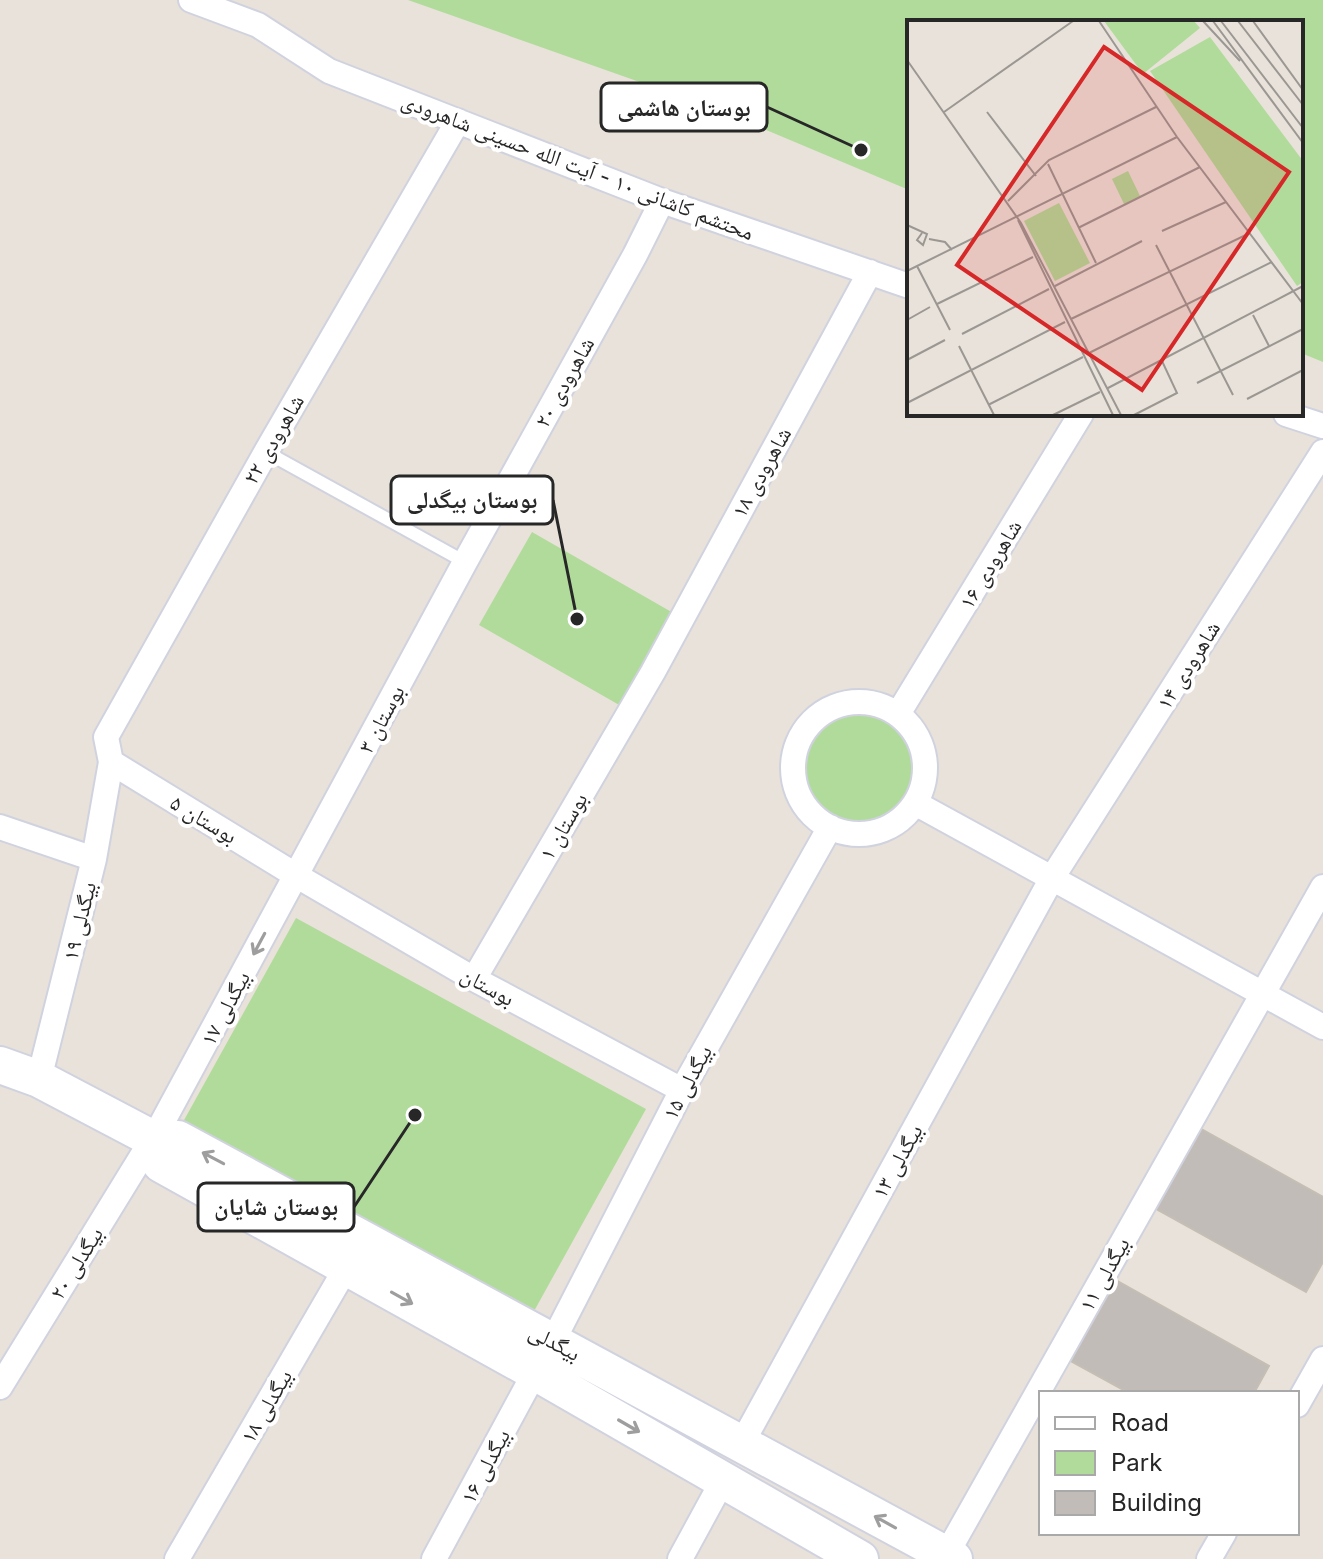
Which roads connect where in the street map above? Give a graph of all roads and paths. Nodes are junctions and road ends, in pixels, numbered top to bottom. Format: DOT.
graph roads {
  1 [pos="191,0"];
  2 [pos="458,121"];
  3 [pos="662,201"];
  4 [pos="870,272"];
  5 [pos="907,285"];
  6 [pos="1080,416"];
  7 [pos="1292,416"];
  8 [pos="1323,426"];
  9 [pos="266,452"];
  10 [pos="1323,452"];
  11 [pos="465,562"];
  12 [pos="653,672"];
  13 [pos="898,714"];
  14 [pos="111,762"];
  15 [pos="915,803"];
  16 [pos="0,827"];
  17 [pos="830,827"];
  18 [pos="94,859"];
  19 [pos="297,876"];
  20 [pos="1052,878"];
  21 [pos="1323,887"];
  22 [pos="474,979"];
  23 [pos="1263,994"];
  24 [pos="1323,1027"];
  25 [pos="0,1065"];
  26 [pos="39,1079"];
  27 [pos="682,1090"];
  28 [pos="153,1139"];
  29 [pos="346,1268"];
  30 [pos="553,1341"];
  31 [pos="1323,1359"];
  32 [pos="535,1372"];
  33 [pos="0,1387"];
  34 [pos="1041,1391"];
  35 [pos="1039,1395"];
  36 [pos="1299,1401"];
  37 [pos="742,1443"];
  38 [pos="723,1480"];
  39 [pos="1223,1535"];
  40 [pos="181,1552"];
  41 [pos="948,1558"];
  42 [pos="434,1559"];
  43 [pos="680,1559"];
  44 [pos="860,1559"];
  45 [pos="1209,1559"];
  1 -- 2 [label="street, محتشم کاشانی ۱۰ - آیت الله حسینی شاهرودی"];
  2 -- 3 [label="street, محتشم کاشانی ۱۰ - آیت الله حسینی شاهرودی"];
  2 -- 9 [label="street, شاهرودی ۲۲"];
  3 -- 4 [label="street, محتشم کاشانی ۱۰ - آیت الله حسینی شاهرودی"];
  3 -- 11 [label="street, شاهرودی ۲۰"];
  4 -- 5 [label="street, محتشم کاشانی ۱۰ - آیت الله حسینی شاهرودی"];
  4 -- 12 [label="street, شاهرودی ۱۸"];
  6 -- 13 [label="street, شاهرودی ۱۶"];
  7 -- 8 [label="street"];
  9 -- 11 [label="lane"];
  9 -- 14 [label="street, شاهرودی ۲۲"];
  10 -- 20 [label="street, شاهرودی ۱۴"];
  11 -- 19 [label="street, بوستان ۳"];
  12 -- 22 [label="street, بوستان ۱"];
  13 -- 15 [label="street"];
  13 -- 17 [label="street"];
  14 -- 18 [label="street, بیگدلی ۱۹"];
  14 -- 19 [label="street, بوستان ۵"];
  15 -- 17 [label="street"];
  15 -- 20 [label="street"];
  16 -- 18 [label="street"];
  17 -- 27 [label="street, بیگدلی ۱۵"];
  18 -- 26 [label="street, بیگدلی ۱۹"];
  19 -- 22 [label="street, بوستان"];
  19 -- 28 [label="street, بیگدلی ۱۷, one-way"];
  20 -- 23 [label="street"];
  20 -- 37 [label="street, بیگدلی ۱۳"];
  21 -- 23 [label="street, بیگدلی ۱۱"];
  22 -- 27 [label="street, بوستان"];
  23 -- 24 [label="street"];
  23 -- 34 [label="street, بیگدلی ۱۱"];
  25 -- 26 [label="main road, بیگدلی"];
  26 -- 28 [label="main road, بیگدلی"];
  27 -- 30 [label="street, بیگدلی ۱۵"];
  28 -- 29 [label="main road, بیگدلی"];
  30 -- 28 [label="main road, بیگدلی, one-way"];
  28 -- 33 [label="street, بیگدلی ۲۰"];
  29 -- 32 [label="main road, بیگدلی, one-way"];
  29 -- 40 [label="street, بیگدلی ۱۸"];
  30 -- 32 [label="main road"];
  30 -- 37 [label="main road, بیگدلی"];
  31 -- 36 [label="street"];
  32 -- 38 [label="main road, بیگدلی, one-way"];
  32 -- 42 [label="street, بیگدلی ۱۶"];
  35 -- 41 [label="street, بیگدلی ۱۱"];
  37 -- 38 [label="main road"];
  41 -- 37 [label="main road, بیگدلی, one-way"];
  38 -- 43 [label="street"];
  38 -- 44 [label="main road, بیگدلی"];
  39 -- 45 [label="street"];
}
